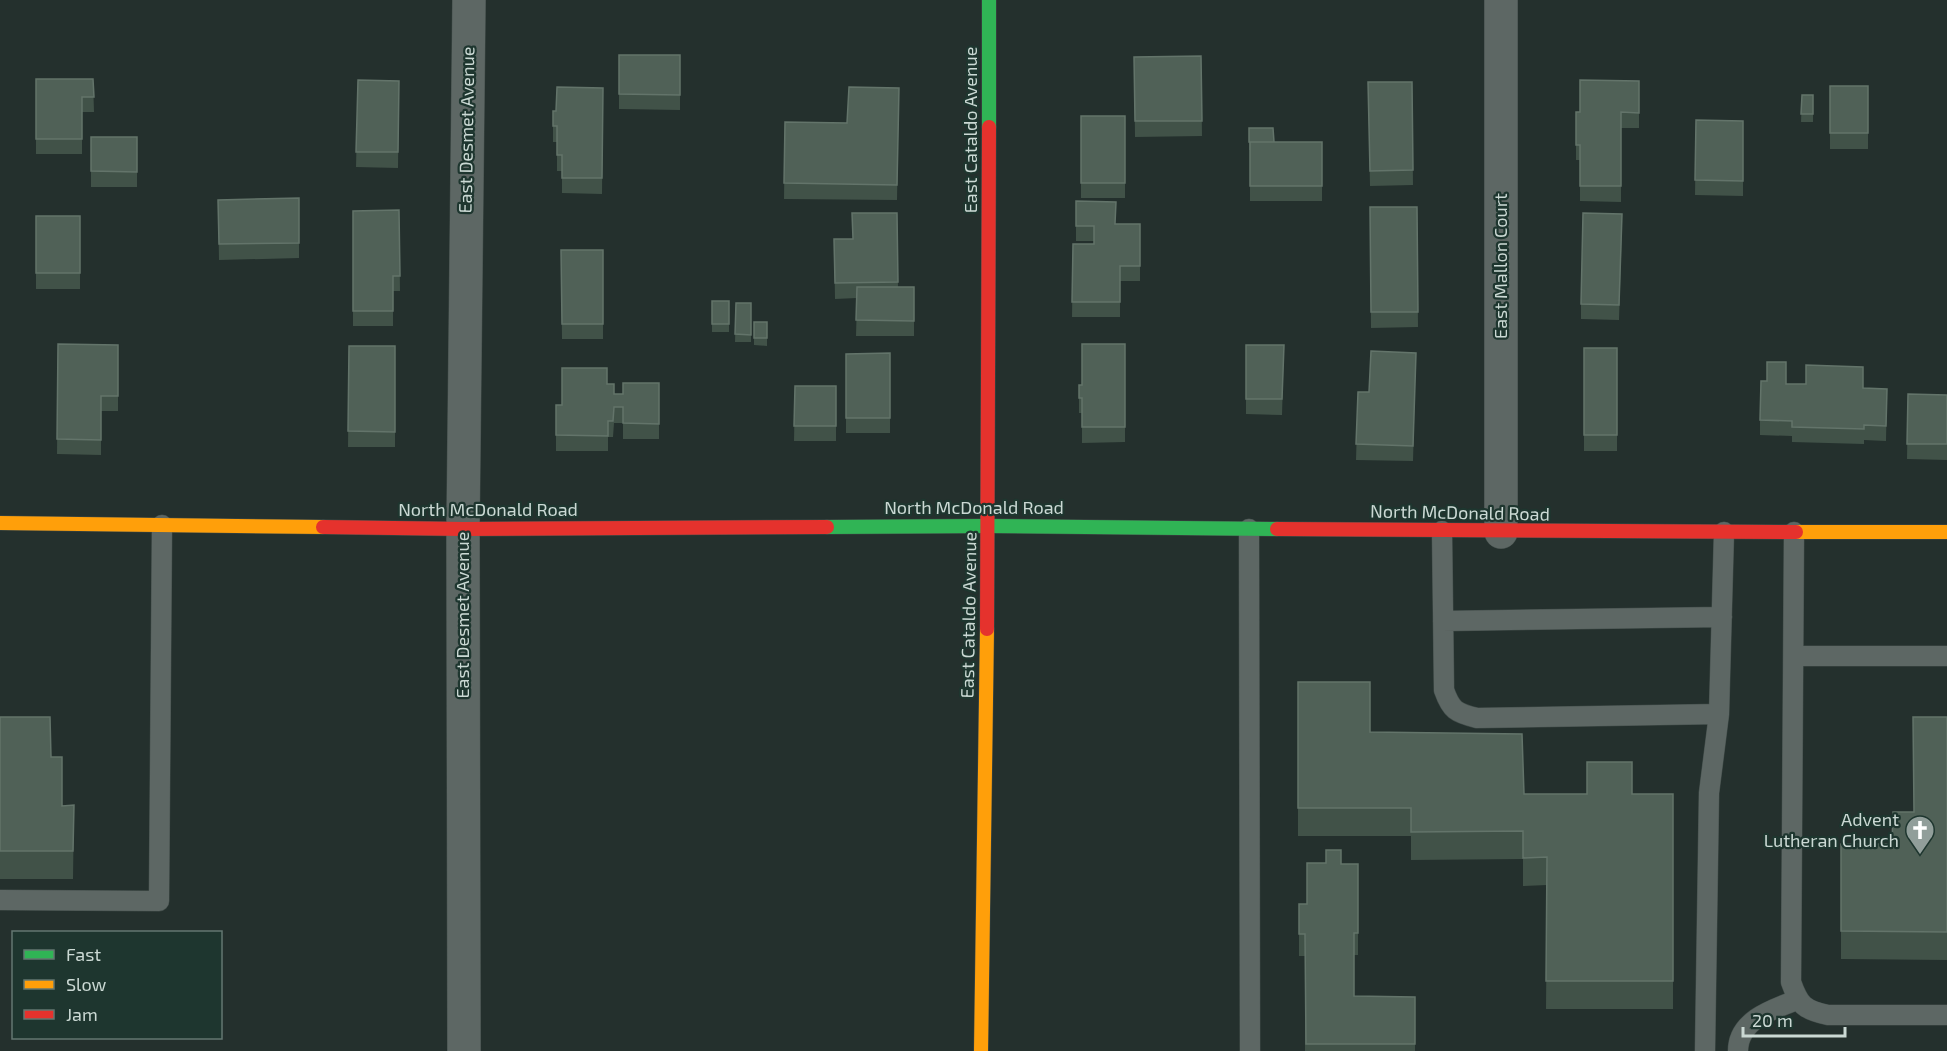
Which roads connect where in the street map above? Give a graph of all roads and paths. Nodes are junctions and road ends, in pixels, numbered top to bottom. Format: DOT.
graph roads {
  1 [pos="469,0"];
  2 [pos="989,0"];
  3 [pos="1501,0"];
  4 [pos="0,523"];
  5 [pos="162,525"];
  6 [pos="988,526"];
  7 [pos="463,529"];
  8 [pos="1249,529"];
  9 [pos="1442,531"];
  10 [pos="1501,532"];
  11 [pos="1724,532"];
  12 [pos="1794,532"];
  13 [pos="1947,532"];
  14 [pos="1722,617"];
  15 [pos="1443,621"];
  16 [pos="1794,656"];
  17 [pos="1947,656"];
  18 [pos="1719,714"];
  19 [pos="0,900"];
  20 [pos="1797,1000"];
  21 [pos="1947,1015"];
  22 [pos="464,1051"];
  23 [pos="981,1051"];
  24 [pos="1250,1051"];
  25 [pos="1705,1051"];
  26 [pos="1738,1051"];
  1 -- 7 [label="street, East Desmet Avenue"];
  2 -- 6 [label="street, East Cataldo Avenue"];
  3 -- 10 [label="street, East Mallon Court"];
  4 -- 5 [label="street, North McDonald Road"];
  5 -- 7 [label="street, North McDonald Road"];
  5 -- 19 [label="lane"];
  6 -- 7 [label="street, North McDonald Road"];
  6 -- 8 [label="street, North McDonald Road"];
  6 -- 23 [label="street, East Cataldo Avenue"];
  7 -- 22 [label="street, East Desmet Avenue"];
  8 -- 9 [label="street, North McDonald Road"];
  8 -- 24 [label="lane"];
  9 -- 10 [label="street, North McDonald Road"];
  9 -- 15 [label="lane"];
  10 -- 11 [label="street, North McDonald Road"];
  11 -- 12 [label="street, North McDonald Road"];
  11 -- 14 [label="lane"];
  12 -- 13 [label="street, North McDonald Road"];
  12 -- 16 [label="lane"];
  14 -- 15 [label="lane"];
  14 -- 18 [label="lane"];
  15 -- 18 [label="lane"];
  16 -- 17 [label="lane"];
  16 -- 20 [label="lane"];
  18 -- 25 [label="lane"];
  20 -- 21 [label="lane"];
  20 -- 26 [label="lane"];
}
